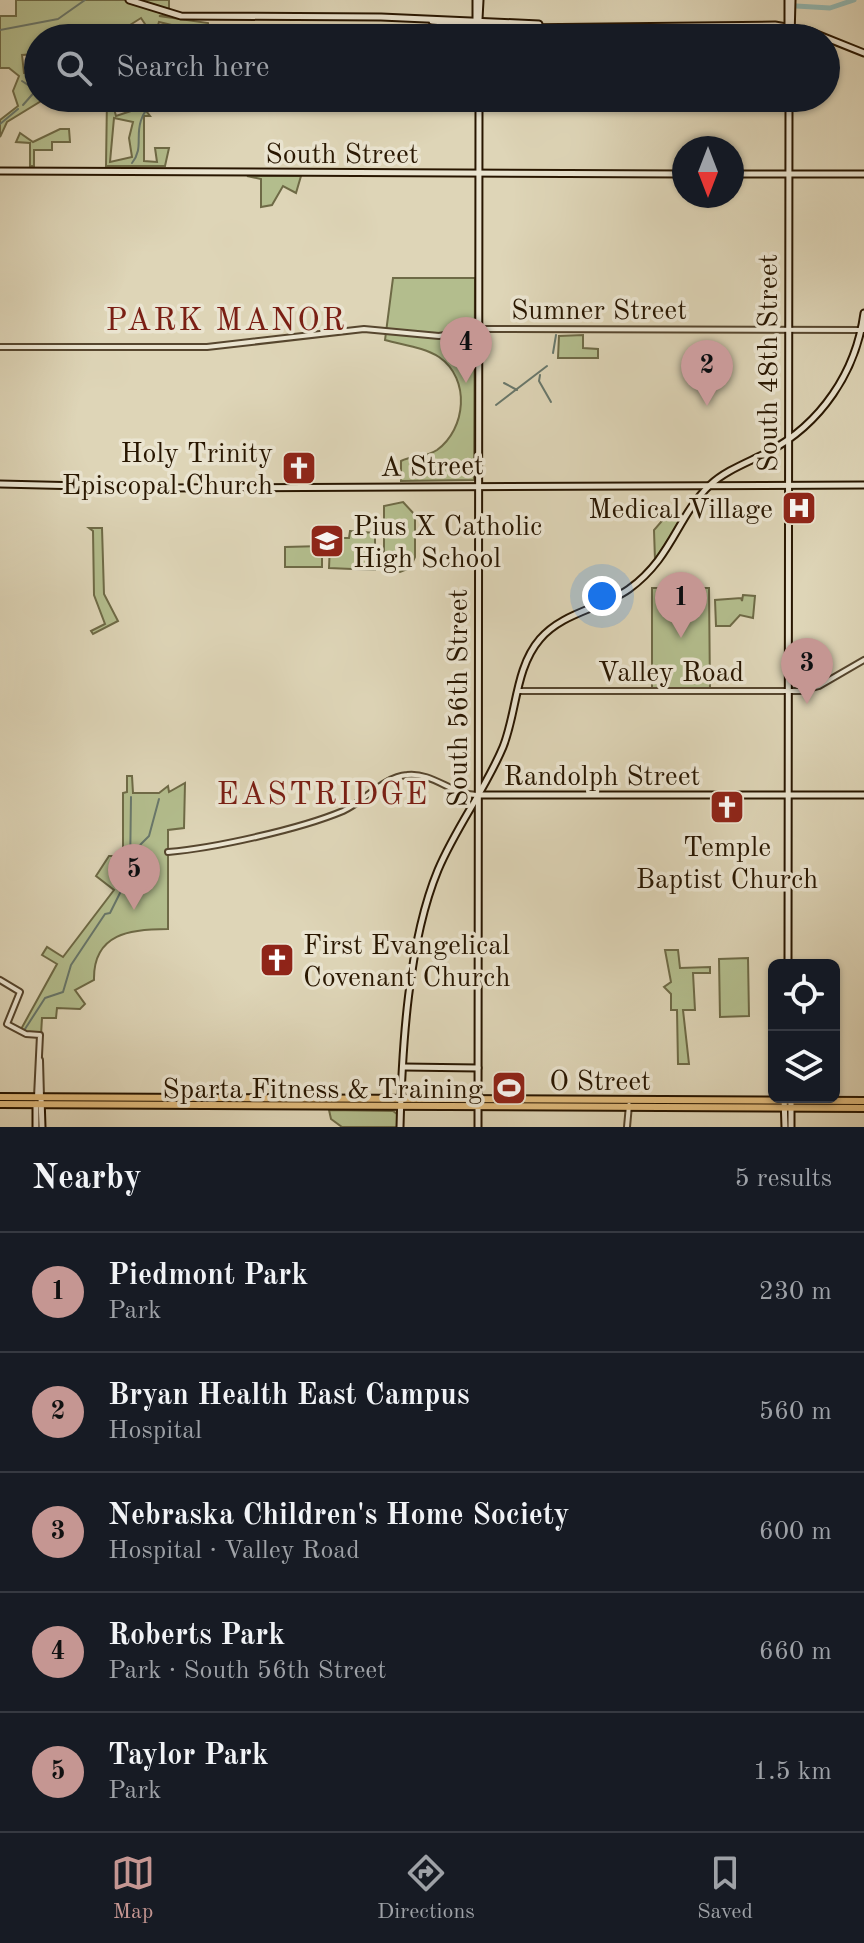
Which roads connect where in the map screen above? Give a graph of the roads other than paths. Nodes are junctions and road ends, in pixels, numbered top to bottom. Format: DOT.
graph roads {
  1 [pos="129,0"];
  2 [pos="478,0"];
  3 [pos="790,0"];
  4 [pos="478,24"];
  5 [pos="790,24"];
  6 [pos="840,45"];
  7 [pos="864,53"];
  8 [pos="479,112"];
  9 [pos="789,112"];
  10 [pos="0,171"];
  11 [pos="478,173"];
  12 [pos="672,174"];
  13 [pos="744,174"];
  14 [pos="789,174"];
  15 [pos="864,174"];
  16 [pos="864,313"];
  17 [pos="478,329"];
  18 [pos="788,330"];
  19 [pos="862,330"];
  20 [pos="0,347"];
  21 [pos="787,441"];
  22 [pos="0,484"];
  23 [pos="477,484"];
  24 [pos="710,485"];
  25 [pos="787,485"];
  26 [pos="864,485"];
  27 [pos="864,660"];
  28 [pos="518,691"];
  29 [pos="787,691"];
  30 [pos="477,795"];
  31 [pos="787,795"];
  32 [pos="864,795"];
  33 [pos="467,813"];
  34 [pos="477,815"];
  35 [pos="168,852"];
  36 [pos="788,959"];
  37 [pos="0,980"];
  38 [pos="404,1067"];
  39 [pos="478,1068"];
  40 [pos="0,1097"];
  41 [pos="39,1101"];
  42 [pos="768,1102"];
  43 [pos="400,1103"];
  44 [pos="769,1103"];
  45 [pos="788,1103"];
  46 [pos="788,1103"];
  47 [pos="799,1103"];
  48 [pos="813,1103"];
  49 [pos="0,1104"];
  50 [pos="478,1104"];
  51 [pos="631,1105"];
  52 [pos="864,1105"];
  53 [pos="711,1106"];
  54 [pos="39,1127"];
  55 [pos="400,1127"];
  56 [pos="478,1127"];
  57 [pos="627,1127"];
  58 [pos="785,1127"];
  59 [pos="791,1127"];
  1 -- 4 [label="main road"];
  2 -- 4 [label="main road"];
  3 -- 5 [label="main road"];
  6 -- 7 [label="main road"];
  8 -- 11 [label="main road, South 56th Street"];
  9 -- 14 [label="main road, South 48th Street"];
  10 -- 11 [label="main road, South Street"];
  11 -- 12 [label="main road, South Street"];
  11 -- 17 [label="main road, South 56th Street"];
  13 -- 14 [label="main road"];
  14 -- 15 [label="main road"];
  14 -- 18 [label="main road, South 48th Street"];
  16 -- 19 [label="main road"];
  17 -- 18 [label="street, Sumner Street"];
  17 -- 20 [label="street, Sumner Street"];
  17 -- 23 [label="main road, South 56th Street"];
  18 -- 19 [label="street, Sumner Street"];
  18 -- 21 [label="main road, South 48th Street"];
  19 -- 21 [label="main road"];
  21 -- 24 [label="main road"];
  21 -- 25 [label="main road, South 48th Street"];
  22 -- 23 [label="main road, A Street"];
  23 -- 24 [label="main road, A Street"];
  23 -- 30 [label="main road, South 56th Street"];
  24 -- 25 [label="main road, A Street"];
  24 -- 28 [label="main road"];
  25 -- 26 [label="main road, A Street"];
  25 -- 29 [label="main road, South 48th Street"];
  27 -- 29 [label="street, Valley Road"];
  28 -- 29 [label="street, Valley Road"];
  28 -- 30 [label="main road"];
  29 -- 31 [label="main road, South 48th Street"];
  30 -- 31 [label="main road, Randolph Street"];
  30 -- 33 [label="main road"];
  30 -- 34 [label="main road, South 56th Street"];
  30 -- 35 [label="street, Randolph Street"];
  31 -- 32 [label="main road, Randolph Street"];
  31 -- 36 [label="main road, South 48th Street"];
  33 -- 34 [label="main road"];
  33 -- 38 [label="main road"];
  34 -- 39 [label="main road, South 56th Street"];
  37 -- 41 [label="street"];
  38 -- 39 [label="main road"];
  38 -- 43 [label="main road"];
  39 -- 50 [label="main road, South 56th Street"];
  40 -- 41 [label="main road, O Street"];
  41 -- 43 [label="main road, O Street"];
  41 -- 49 [label="main road, O Street"];
  41 -- 54 [label="main road"];
  42 -- 53 [label="main road, O Street"];
  43 -- 50 [label="main road, O Street"];
  43 -- 55 [label="main road"];
  44 -- 53 [label="main road, O Street"];
  45 -- 58 [label="main road"];
  46 -- 59 [label="main road"];
  47 -- 52 [label="main road, O Street"];
  48 -- 52 [label="main road, O Street"];
  50 -- 51 [label="main road, O Street"];
  50 -- 56 [label="main road, South 56th Street"];
  51 -- 53 [label="main road, O Street"];
  51 -- 53 [label="main road, O Street"];
  51 -- 57 [label="street"];
}
